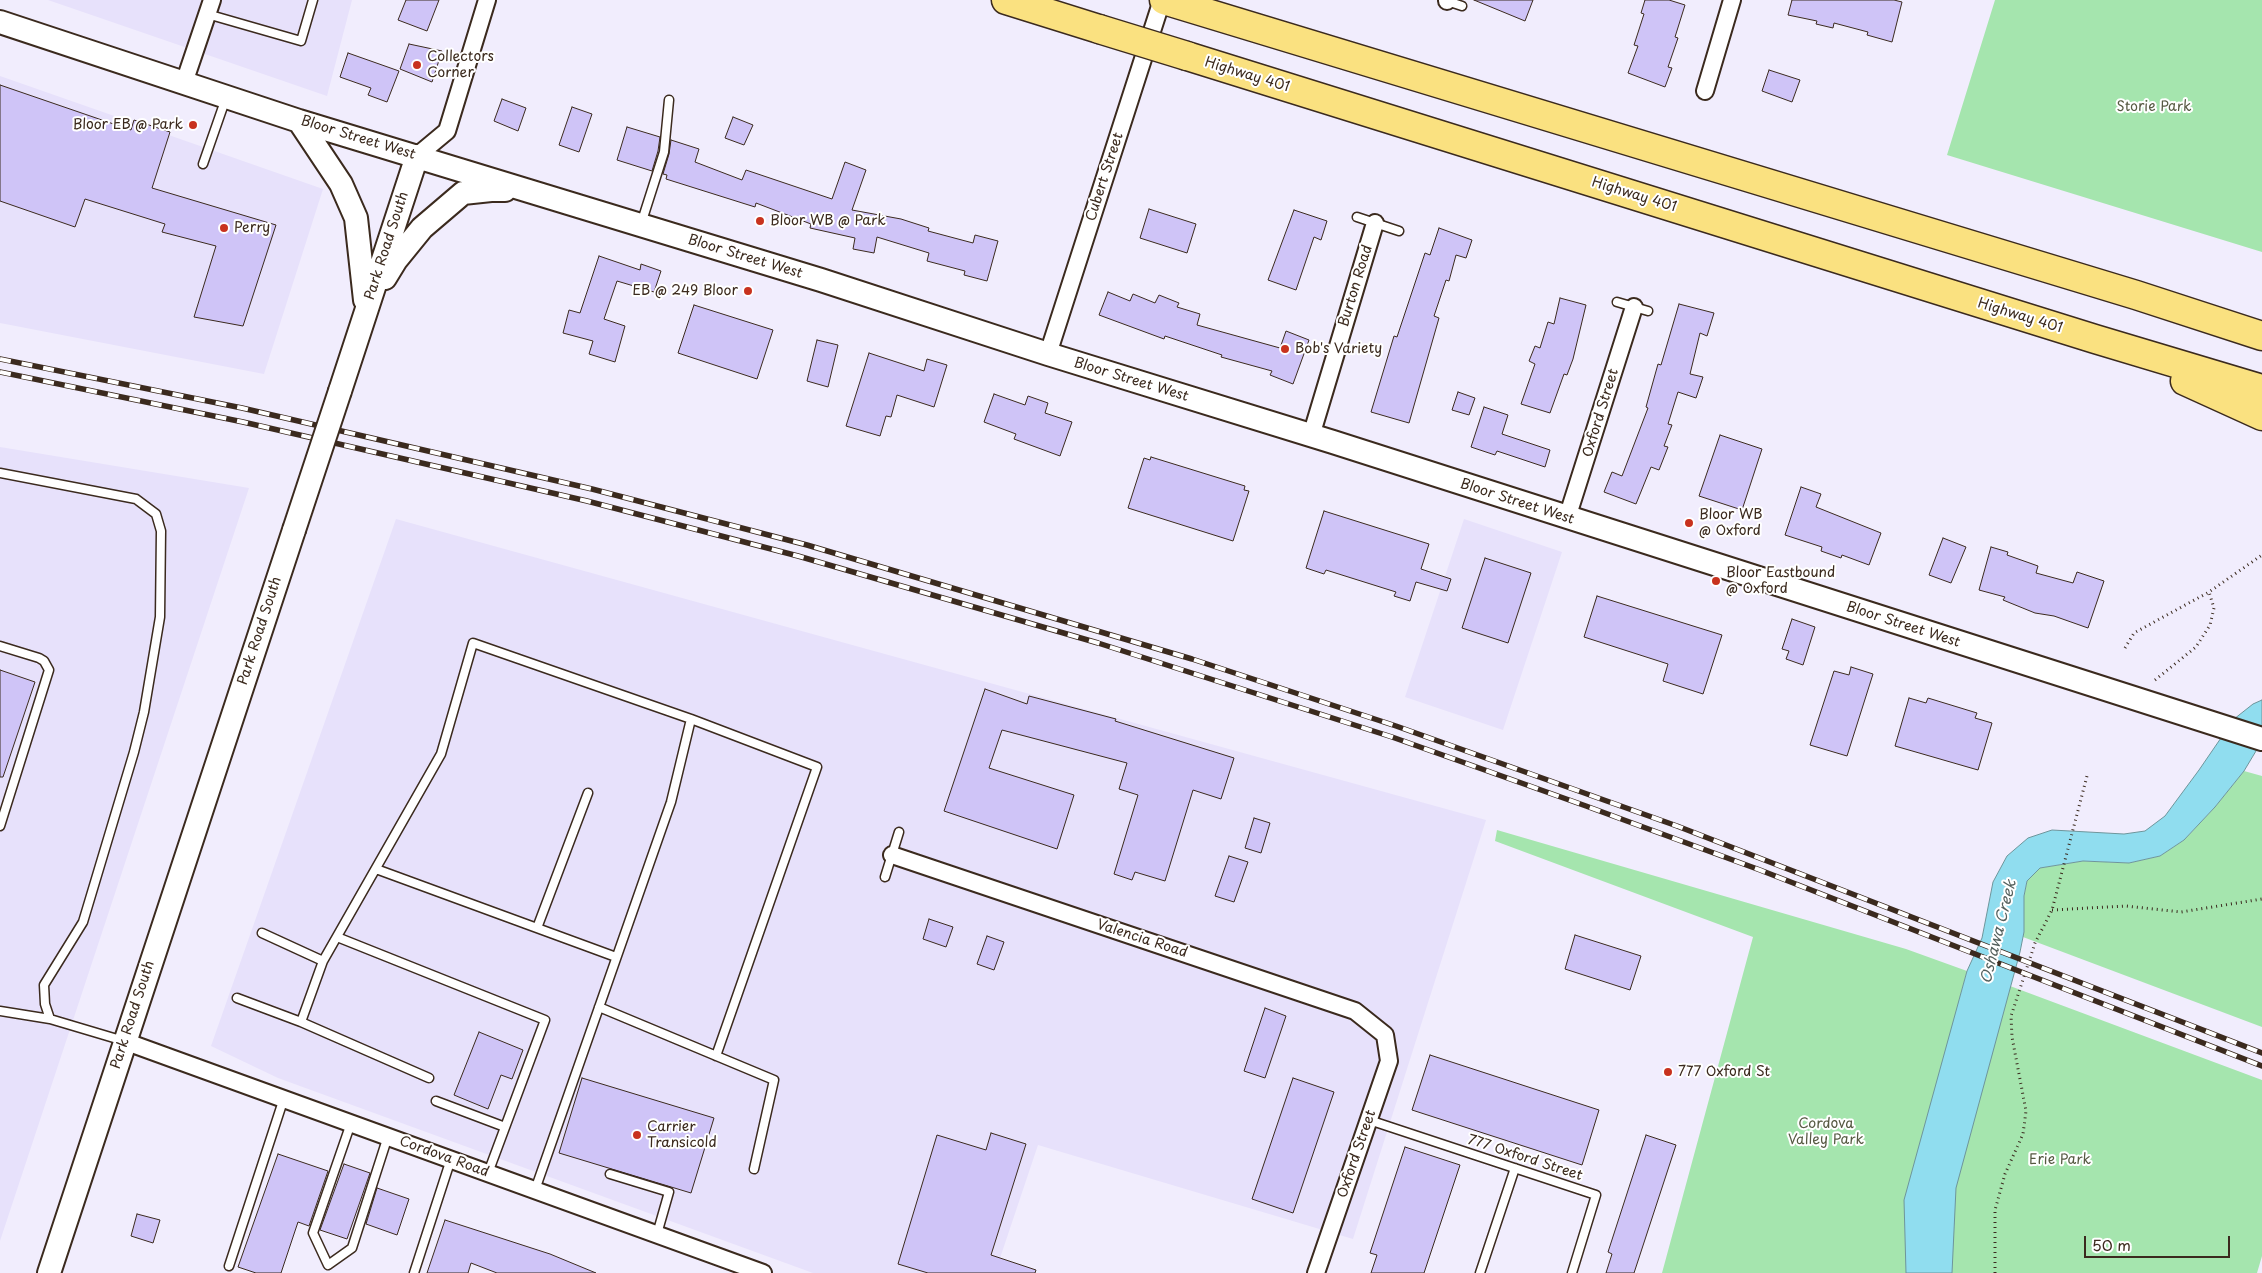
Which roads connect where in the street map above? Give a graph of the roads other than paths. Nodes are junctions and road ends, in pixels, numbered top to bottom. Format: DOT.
graph roads {
  1 [pos="313,0"];
  2 [pos="487,0"];
  3 [pos="1006,0"];
  4 [pos="1163,0"];
  5 [pos="1732,0"];
  6 [pos="210,7"];
  7 [pos="0,22"];
  8 [pos="184,82"];
  9 [pos="1705,91"];
  10 [pos="226,96"];
  11 [pos="669,100"];
  12 [pos="299,121"];
  13 [pos="417,156"];
  14 [pos="203,164"];
  15 [pos="526,191"];
  16 [pos="1357,217"];
  17 [pos="1375,223"];
  18 [pos="641,226"];
  19 [pos="1399,231"];
  20 [pos="2136,295"];
  21 [pos="1617,302"];
  22 [pos="366,308"];
  23 [pos="1641,309"];
  24 [pos="2262,324"];
  25 [pos="2262,336"];
  26 [pos="2095,339"];
  27 [pos="1048,354"];
  28 [pos="2262,389"];
  29 [pos="2262,416"];
  30 [pos="1311,436"];
  31 [pos="0,473"];
  32 [pos="1567,518"];
  33 [pos="0,646"];
  34 [pos="691,719"];
  35 [pos="2262,739"];
  36 [pos="588,793"];
  37 [pos="0,826"];
  38 [pos="899,832"];
  39 [pos="892,856"];
  40 [pos="376,869"];
  41 [pos="884,877"];
  42 [pos="537,928"];
  43 [pos="262,933"];
  44 [pos="337,937"];
  45 [pos="616,957"];
  46 [pos="323,961"];
  47 [pos="237,998"];
  48 [pos="599,1007"];
  49 [pos="0,1011"];
  50 [pos="50,1019"];
  51 [pos="300,1022"];
  52 [pos="1385,1035"];
  53 [pos="124,1041"];
  54 [pos="716,1056"];
  55 [pos="429,1078"];
  56 [pos="284,1098"];
  57 [pos="436,1100"];
  58 [pos="1369,1120"];
  59 [pos="351,1123"];
  60 [pos="505,1127"];
  61 [pos="388,1136"];
  62 [pos="451,1159"];
  63 [pos="1515,1168"];
  64 [pos="754,1169"];
  65 [pos="488,1173"];
  66 [pos="610,1174"];
  67 [pos="534,1190"];
  68 [pos="656,1234"];
  69 [pos="229,1266"];
  70 [pos="326,1269"];
  71 [pos="49,1273"];
  72 [pos="414,1273"];
  73 [pos="763,1273"];
  74 [pos="1316,1273"];
  75 [pos="1480,1273"];
  76 [pos="1572,1273"];
  1 -- 6 [label="lane"];
  2 -- 13 [label="street"];
  3 -- 26 [label="highway, Highway 401, bridge"];
  4 -- 20 [label="highway"];
  4 -- 27 [label="street, Cubert Street"];
  5 -- 9 [label="street"];
  6 -- 8 [label="street"];
  7 -- 8 [label="main road, Bloor Street West"];
  8 -- 10 [label="main road, Bloor Street West"];
  10 -- 12 [label="main road, Bloor Street West"];
  10 -- 14 [label="lane"];
  11 -- 18 [label="lane"];
  12 -- 13 [label="main road, Bloor Street West"];
  12 -- 22 [label="main road"];
  13 -- 15 [label="main road, Bloor Street West"];
  13 -- 22 [label="main road, Park Road South"];
  15 -- 18 [label="main road, Bloor Street West"];
  15 -- 22 [label="main road"];
  16 -- 17 [label="lane"];
  17 -- 19 [label="lane"];
  17 -- 30 [label="street, Burton Road"];
  18 -- 27 [label="main road, Bloor Street West"];
  20 -- 24 [label="highway"];
  20 -- 25 [label="highway"];
  21 -- 23 [label="lane"];
  22 -- 53 [label="main road, Park Road South, bridge"];
  23 -- 32 [label="street, Oxford Street"];
  26 -- 28 [label="highway, Highway 401"];
  26 -- 29 [label="highway"];
  27 -- 30 [label="main road, Bloor Street West"];
  30 -- 32 [label="main road, Bloor Street West"];
  31 -- 50 [label="lane"];
  32 -- 35 [label="main road, Bloor Street West"];
  33 -- 37 [label="lane"];
  34 -- 40 [label="lane"];
  34 -- 45 [label="lane"];
  34 -- 54 [label="lane"];
  36 -- 42 [label="lane"];
  38 -- 39 [label="lane"];
  39 -- 41 [label="lane"];
  39 -- 52 [label="street, Valencia Road"];
  40 -- 42 [label="lane"];
  40 -- 44 [label="lane"];
  42 -- 45 [label="lane"];
  43 -- 46 [label="lane"];
  44 -- 46 [label="lane"];
  44 -- 60 [label="lane"];
  45 -- 48 [label="lane"];
  46 -- 51 [label="lane"];
  47 -- 51 [label="lane"];
  48 -- 54 [label="lane"];
  48 -- 67 [label="lane"];
  49 -- 50 [label="lane"];
  50 -- 53 [label="lane"];
  51 -- 55 [label="lane"];
  52 -- 58 [label="street, Oxford Street"];
  53 -- 56 [label="street, Cordova Road"];
  53 -- 71 [label="main road, Park Road South"];
  54 -- 64 [label="lane"];
  56 -- 59 [label="street, Cordova Road"];
  56 -- 69 [label="lane"];
  57 -- 60 [label="lane"];
  58 -- 63 [label="lane, 777 Oxford Street"];
  58 -- 74 [label="street, Oxford Street"];
  59 -- 61 [label="street, Cordova Road"];
  59 -- 70 [label="lane"];
  60 -- 65 [label="lane"];
  61 -- 62 [label="street, Cordova Road"];
  61 -- 70 [label="lane"];
  62 -- 65 [label="street, Cordova Road"];
  62 -- 72 [label="lane"];
  63 -- 75 [label="lane"];
  63 -- 76 [label="lane, 777 Oxford Street"];
  65 -- 67 [label="street, Cordova Road"];
  66 -- 68 [label="lane"];
  67 -- 68 [label="street, Cordova Road"];
  68 -- 73 [label="street, Cordova Road"];
}
